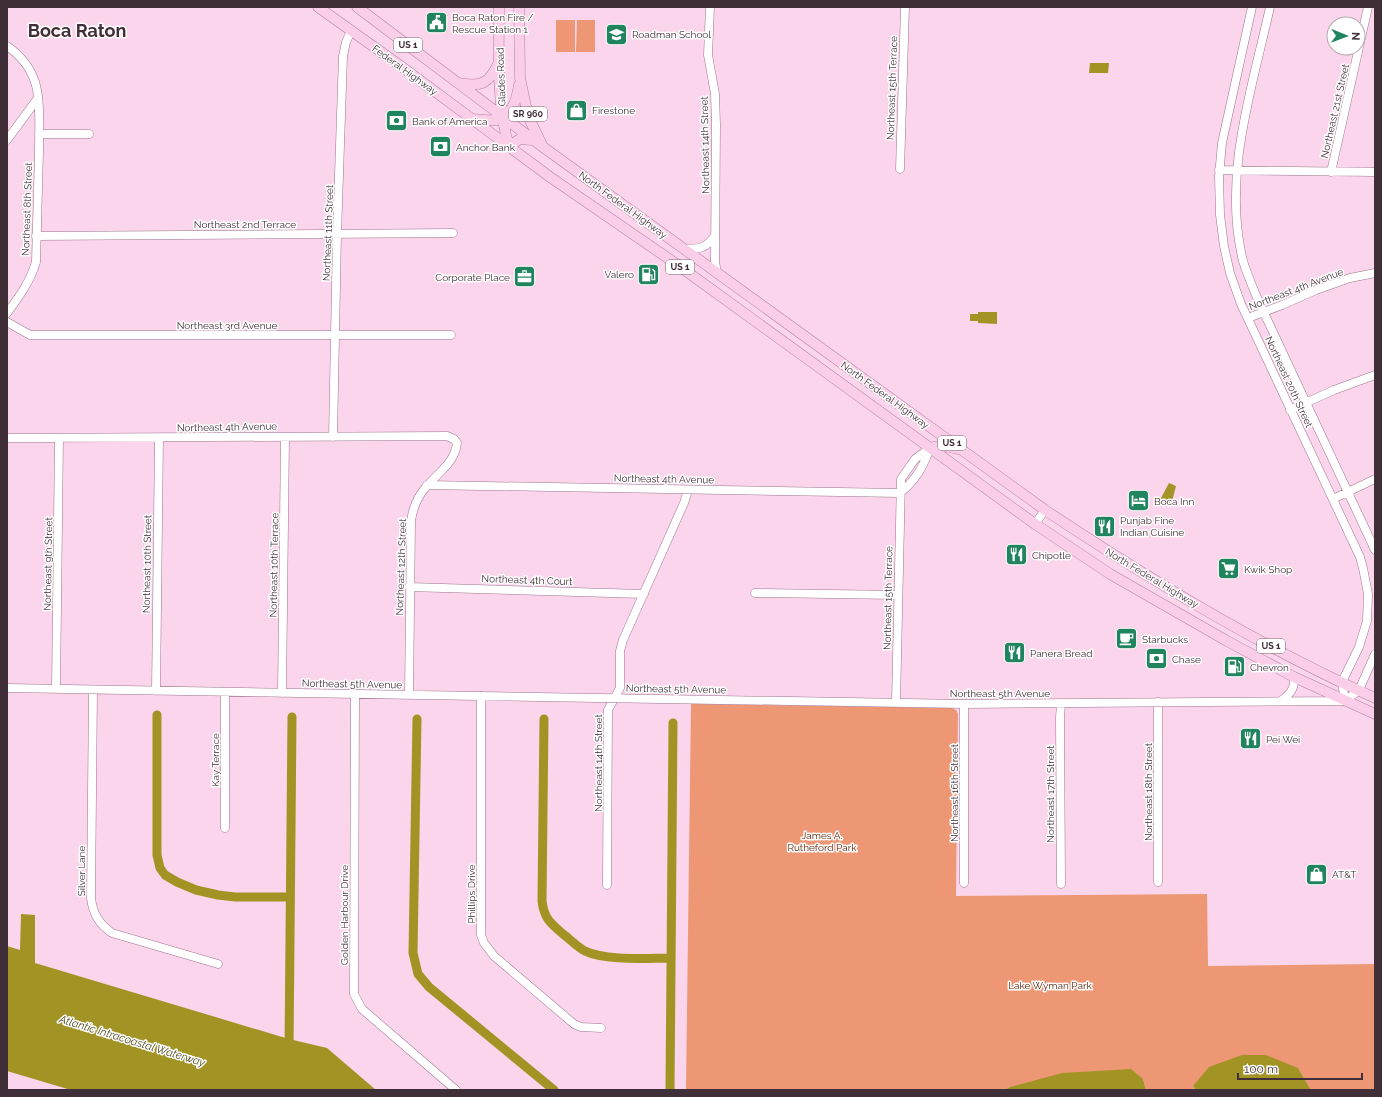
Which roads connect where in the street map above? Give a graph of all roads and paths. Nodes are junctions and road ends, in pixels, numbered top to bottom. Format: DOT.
graph roads {
  1 [pos="318,7"];
  2 [pos="357,7"];
  3 [pos="499,7"];
  4 [pos="519,7"];
  5 [pos="710,7"];
  6 [pos="905,7"];
  7 [pos="1252,7"];
  8 [pos="1270,7"];
  9 [pos="1368,7"];
  10 [pos="351,31"];
  11 [pos="7,46"];
  12 [pos="500,61"];
  13 [pos="520,78"];
  14 [pos="458,84"];
  15 [pos="38,98"];
  16 [pos="503,118"];
  17 [pos="472,119"];
  18 [pos="39,134"];
  19 [pos="89,134"];
  20 [pos="7,140"];
  21 [pos="533,140"];
  22 [pos="509,146"];
  23 [pos="543,147"];
  24 [pos="900,169"];
  25 [pos="1219,170"];
  26 [pos="1236,171"];
  27 [pos="1331,172"];
  28 [pos="1375,172"];
  29 [pos="550,177"];
  30 [pos="453,233"];
  31 [pos="337,234"];
  32 [pos="36,236"];
  33 [pos="715,236"];
  34 [pos="684,249"];
  35 [pos="698,259"];
  36 [pos="675,263"];
  37 [pos="1375,273"];
  38 [pos="717,274"];
  39 [pos="1264,312"];
  40 [pos="7,313"];
  41 [pos="1248,318"];
  42 [pos="7,322"];
  43 [pos="335,335"];
  44 [pos="450,335"];
  45 [pos="1375,375"];
  46 [pos="1306,402"];
  47 [pos="1290,410"];
  48 [pos="907,431"];
  49 [pos="938,433"];
  50 [pos="285,436"];
  51 [pos="333,436"];
  52 [pos="447,436"];
  53 [pos="7,438"];
  54 [pos="159,438"];
  55 [pos="59,439"];
  56 [pos="930,448"];
  57 [pos="961,450"];
  58 [pos="1375,479"];
  59 [pos="427,485"];
  60 [pos="688,490"];
  61 [pos="1348,492"];
  62 [pos="900,493"];
  63 [pos="1332,499"];
  64 [pos="1045,510"];
  65 [pos="1035,524"];
  66 [pos="1375,550"];
  67 [pos="1140,572"];
  68 [pos="1110,574"];
  69 [pos="409,587"];
  70 [pos="755,593"];
  71 [pos="644,594"];
  72 [pos="898,595"];
  73 [pos="1371,602"];
  74 [pos="1201,608"];
  75 [pos="1192,622"];
  76 [pos="1375,654"];
  77 [pos="1294,677"];
  78 [pos="1342,682"];
  79 [pos="7,688"];
  80 [pos="56,689"];
  81 [pos="93,690"];
  82 [pos="1359,690"];
  83 [pos="156,691"];
  84 [pos="225,692"];
  85 [pos="282,693"];
  86 [pos="355,694"];
  87 [pos="408,695"];
  88 [pos="482,696"];
  89 [pos="614,698"];
  90 [pos="1375,698"];
  91 [pos="1281,701"];
  92 [pos="1345,701"];
  93 [pos="1158,702"];
  94 [pos="896,703"];
  95 [pos="1061,703"];
  96 [pos="964,704"];
  97 [pos="1375,714"];
  98 [pos="225,828"];
  99 [pos="1158,882"];
  100 [pos="964,883"];
  101 [pos="1061,884"];
  102 [pos="607,885"];
  103 [pos="218,964"];
  104 [pos="601,1028"];
  105 [pos="456,1090"];
  1 -- 10 [label="main road, Federal Highway / US 1"];
  2 -- 14 [label="main road, Federal Highway / US 1"];
  3 -- 12 [label="main road, Glades Road"];
  4 -- 13 [label="main road, Glades Road / SR 960"];
  5 -- 33 [label="street, Northeast 14th Street"];
  6 -- 24 [label="street, Northeast 15th Terrace"];
  7 -- 25 [label="street, Northeast 20th Street"];
  8 -- 26 [label="street, Northeast 20th Street"];
  9 -- 27 [label="street, Northeast 21st Street"];
  10 -- 17 [label="main road, Federal Highway / US 1"];
  10 -- 31 [label="street, Northeast 11th Street"];
  11 -- 15 [label="street, Northeast 8th Street"];
  12 -- 14 [label="main road"];
  12 -- 16 [label="main road, Glades Road"];
  13 -- 16 [label="main road"];
  13 -- 23 [label="main road, Glades Road / SR 960"];
  14 -- 16 [label="main road, North Federal Highway / US 1"];
  15 -- 18 [label="street, Northeast 8th Street"];
  15 -- 20 [label="street"];
  16 -- 17 [label="main road"];
  16 -- 21 [label="main road, North Federal Highway / US 1"];
  16 -- 22 [label="main road, Glades Road"];
  17 -- 22 [label="main road, Federal Highway / US 1"];
  18 -- 19 [label="street"];
  18 -- 32 [label="street, Northeast 8th Street"];
  21 -- 22 [label="main road"];
  21 -- 23 [label="main road, North Federal Highway / US 1"];
  22 -- 29 [label="main road, Federal Highway / US 1"];
  23 -- 34 [label="main road, North Federal Highway / US 1"];
  25 -- 26 [label="street"];
  25 -- 41 [label="street, Northeast 20th Street"];
  26 -- 27 [label="street"];
  26 -- 39 [label="street, Northeast 20th Street"];
  27 -- 28 [label="street"];
  29 -- 36 [label="main road, North Federal Highway / US 1"];
  30 -- 31 [label="street, Northeast 2nd Terrace"];
  31 -- 32 [label="street, Northeast 2nd Terrace"];
  31 -- 43 [label="street, Northeast 11th Street"];
  32 -- 40 [label="street, Northeast 8th Street"];
  33 -- 34 [label="street"];
  33 -- 38 [label="street, Northeast 14th Street"];
  34 -- 35 [label="main road, North Federal Highway / US 1"];
  35 -- 36 [label="main road"];
  35 -- 38 [label="main road, North Federal Highway / US 1"];
  36 -- 48 [label="main road, North Federal Highway / US 1"];
  37 -- 39 [label="street, Northeast 4th Avenue"];
  38 -- 49 [label="main road, North Federal Highway / US 1"];
  39 -- 41 [label="street, Northeast 4th Avenue"];
  39 -- 46 [label="street, Northeast 20th Street"];
  41 -- 47 [label="street, Northeast 20th Street"];
  42 -- 43 [label="street, Northeast 3rd Avenue"];
  43 -- 44 [label="street, Northeast 3rd Avenue"];
  43 -- 51 [label="street, Northeast 11th Street"];
  45 -- 46 [label="street"];
  46 -- 47 [label="street"];
  46 -- 61 [label="street, Northeast 20th Street"];
  47 -- 63 [label="street, Northeast 20th Street"];
  48 -- 49 [label="main road"];
  48 -- 56 [label="main road, North Federal Highway / US 1"];
  49 -- 57 [label="main road, North Federal Highway / US 1"];
  50 -- 51 [label="street, Northeast 4th Avenue"];
  50 -- 54 [label="street, Northeast 4th Avenue"];
  50 -- 85 [label="street, Northeast 10th Terrace"];
  51 -- 52 [label="street, Northeast 4th Avenue"];
  52 -- 59 [label="street, Northeast 12th Street"];
  53 -- 55 [label="street, Northeast 4th Avenue"];
  54 -- 55 [label="street, Northeast 4th Avenue"];
  54 -- 83 [label="street, Northeast 10th Street"];
  55 -- 80 [label="street, Northeast 9th Street"];
  56 -- 57 [label="main road"];
  56 -- 62 [label="street, Northeast 15th Terrace"];
  56 -- 65 [label="main road, North Federal Highway / US 1"];
  57 -- 64 [label="main road, North Federal Highway / US 1"];
  58 -- 61 [label="street"];
  59 -- 60 [label="street, Northeast 4th Avenue"];
  59 -- 69 [label="street, Northeast 12th Street"];
  60 -- 62 [label="street, Northeast 4th Avenue"];
  60 -- 71 [label="street, Northeast 14th Street"];
  61 -- 63 [label="street"];
  61 -- 66 [label="street, Northeast 20th Street"];
  62 -- 72 [label="street, Northeast 15th Terrace"];
  63 -- 73 [label="street, Northeast 20th Street"];
  64 -- 65 [label="street"];
  64 -- 67 [label="main road, North Federal Highway / US 1"];
  65 -- 68 [label="main road, North Federal Highway / US 1"];
  67 -- 68 [label="main road"];
  67 -- 74 [label="main road, North Federal Highway / US 1"];
  68 -- 75 [label="main road, North Federal Highway / US 1"];
  69 -- 71 [label="street, Northeast 4th Court"];
  69 -- 87 [label="street, Northeast 12th Street"];
  70 -- 72 [label="street"];
  71 -- 89 [label="street, Northeast 14th Street"];
  72 -- 94 [label="street, Northeast 15th Terrace"];
  73 -- 78 [label="street, Northeast 20th Street"];
  74 -- 75 [label="main road"];
  74 -- 78 [label="main road, North Federal Highway / US 1"];
  75 -- 77 [label="main road, North Federal Highway / US 1"];
  76 -- 82 [label="street"];
  77 -- 91 [label="street"];
  77 -- 92 [label="main road, North Federal Highway / US 1"];
  78 -- 82 [label="main road, North Federal Highway / US 1"];
  78 -- 92 [label="street"];
  79 -- 80 [label="street, Northeast 5th Avenue"];
  80 -- 81 [label="street, Northeast 5th Avenue"];
  81 -- 83 [label="street, Northeast 5th Avenue"];
  81 -- 103 [label="street, Silver Lane"];
  82 -- 90 [label="main road, North Federal Highway / US 1"];
  82 -- 92 [label="street"];
  83 -- 84 [label="street, Northeast 5th Avenue"];
  84 -- 85 [label="street, Northeast 5th Avenue"];
  84 -- 98 [label="street, Kay Terrace"];
  85 -- 86 [label="street, Northeast 5th Avenue"];
  86 -- 87 [label="street, Northeast 5th Avenue"];
  86 -- 105 [label="street, Golden Harbour Drive"];
  87 -- 88 [label="street, Northeast 5th Avenue"];
  88 -- 89 [label="street, Northeast 5th Avenue"];
  88 -- 104 [label="street, Phillips Drive"];
  89 -- 94 [label="street, Northeast 5th Avenue"];
  89 -- 102 [label="street, Northeast 14th Street"];
  91 -- 92 [label="street, Northeast 5th Avenue"];
  91 -- 93 [label="street, Northeast 5th Avenue"];
  92 -- 97 [label="main road, North Federal Highway / US 1"];
  93 -- 95 [label="street, Northeast 5th Avenue"];
  93 -- 99 [label="street, Northeast 18th Street"];
  94 -- 96 [label="street, Northeast 5th Avenue"];
  95 -- 96 [label="street, Northeast 5th Avenue"];
  95 -- 101 [label="street, Northeast 17th Street"];
  96 -- 100 [label="street, Northeast 16th Street"];
}
